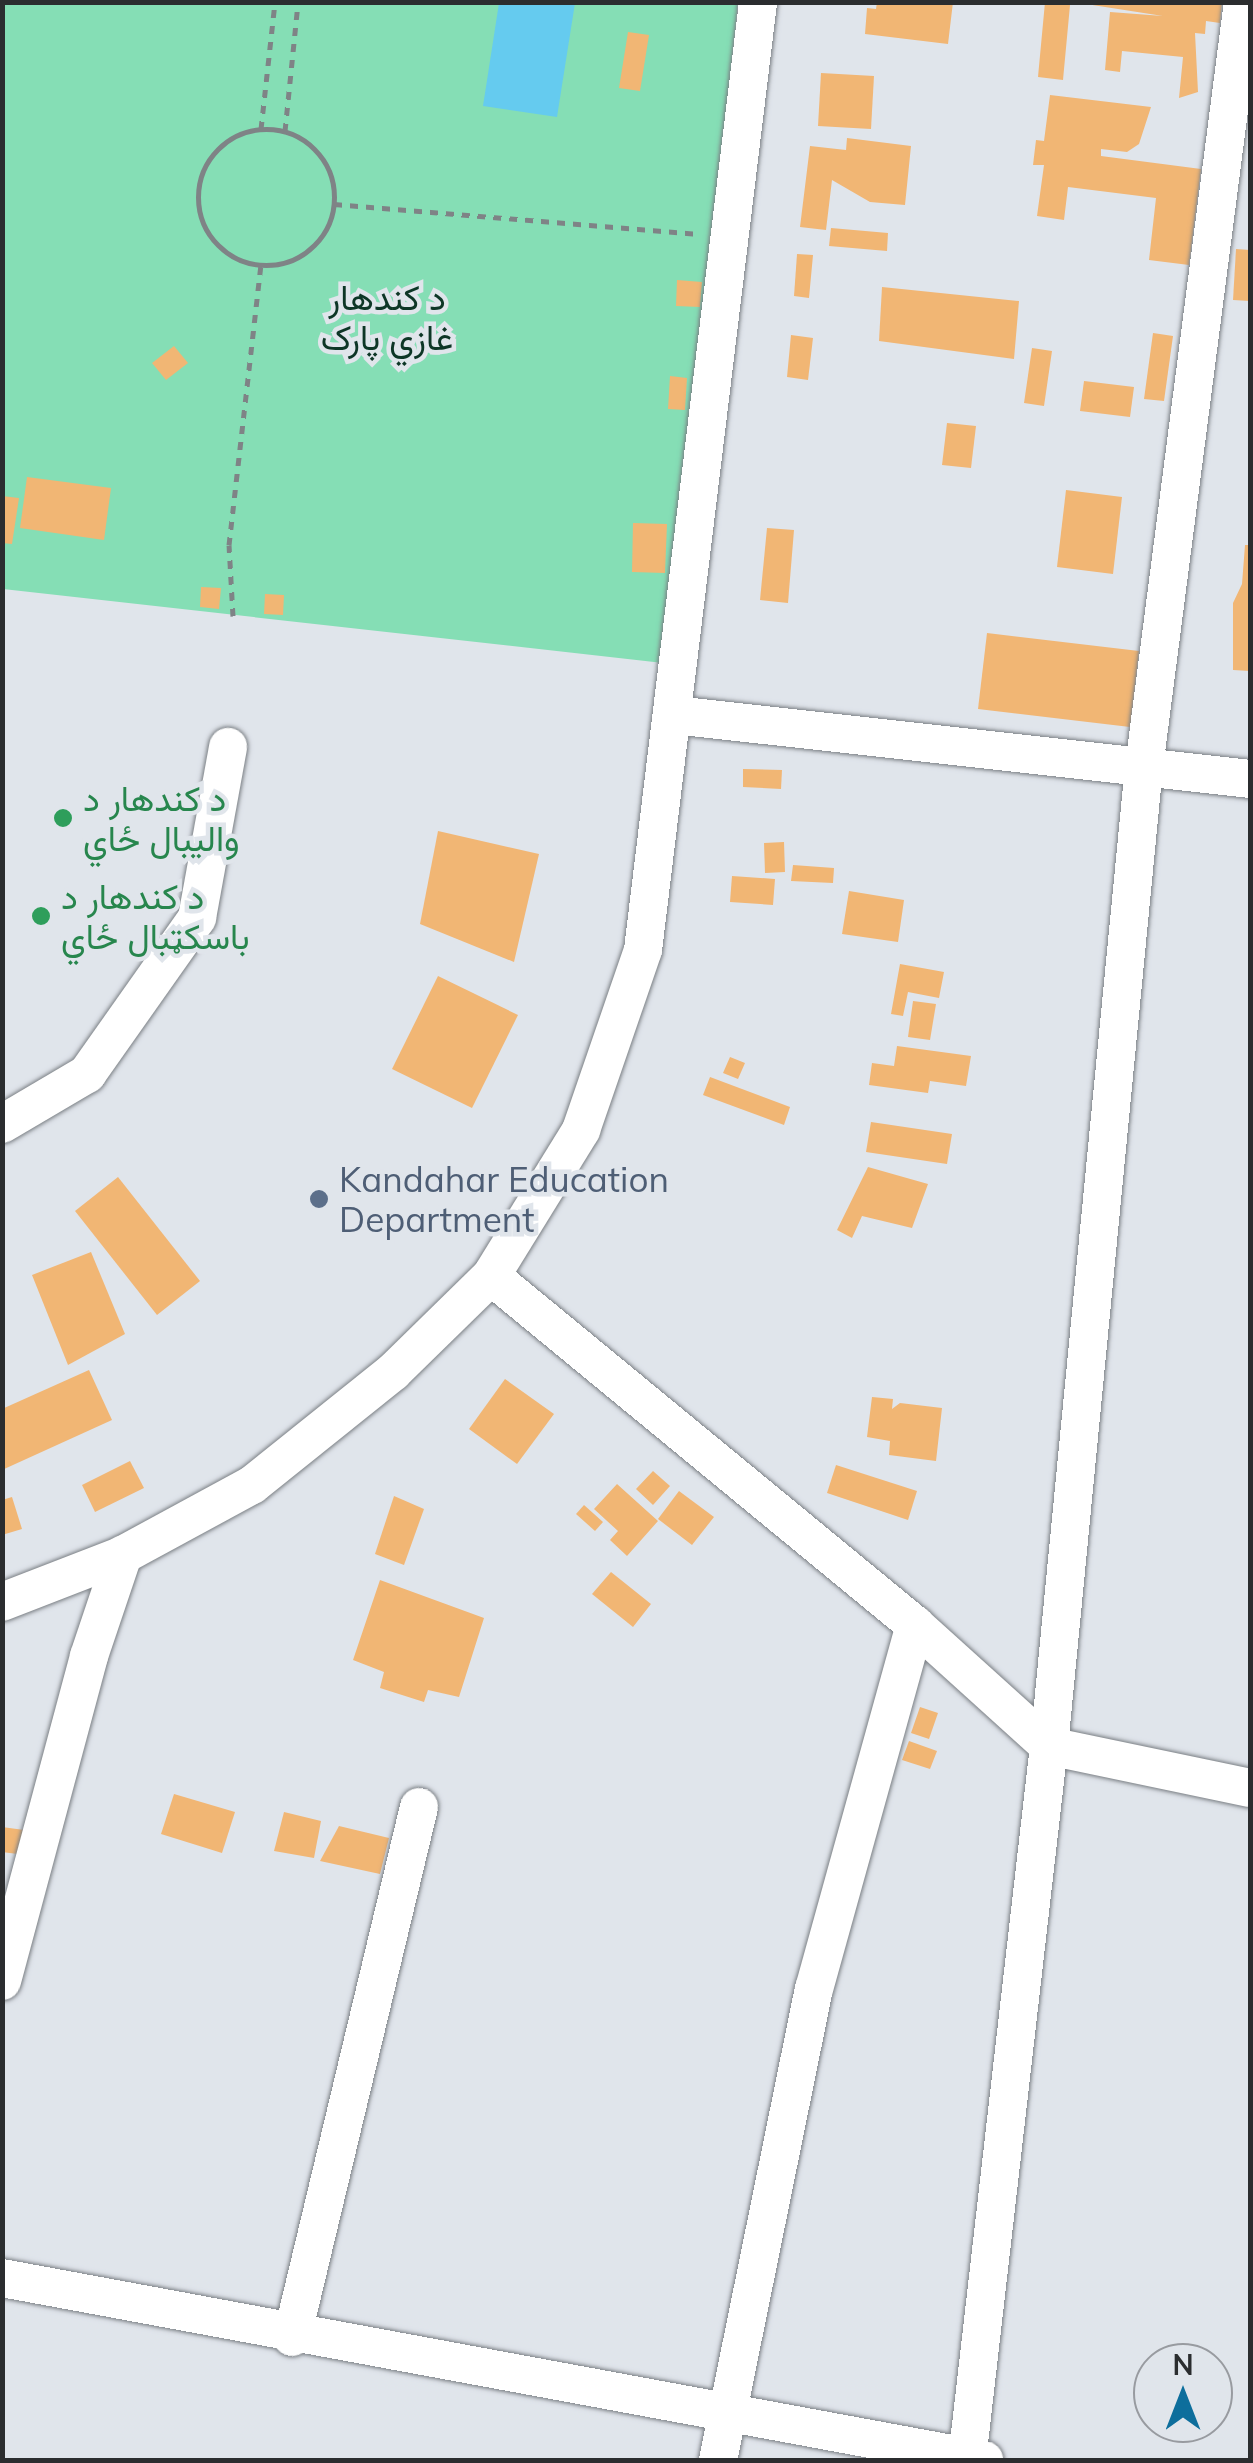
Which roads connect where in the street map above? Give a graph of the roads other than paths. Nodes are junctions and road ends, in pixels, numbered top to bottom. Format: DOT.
graph roads {
  1 [pos="758,2"];
  2 [pos="1243,2"];
  3 [pos="674,715"];
  4 [pos="228,747"];
  5 [pos="1144,767"];
  6 [pos="1250,779"];
  7 [pos="2,1124"];
  8 [pos="491,1276"];
  9 [pos="123,1555"];
  10 [pos="2,1602"];
  11 [pos="915,1624"];
  12 [pos="1049,1746"];
  13 [pos="1250,1788"];
  14 [pos="419,1807"];
  15 [pos="2,1981"];
  16 [pos="2,2278"];
  17 [pos="292,2337"];
  18 [pos="727,2414"];
  19 [pos="718,2460"];
  20 [pos="973,2460"];
  1 -- 3 [label="street"];
  2 -- 5 [label="street"];
  3 -- 5 [label="street"];
  3 -- 8 [label="street"];
  4 -- 7 [label="street"];
  5 -- 6 [label="street"];
  5 -- 12 [label="street"];
  8 -- 9 [label="street"];
  8 -- 11 [label="street"];
  9 -- 10 [label="street"];
  9 -- 15 [label="street"];
  11 -- 12 [label="street"];
  11 -- 18 [label="street"];
  12 -- 13 [label="street"];
  12 -- 20 [label="street"];
  14 -- 17 [label="street"];
  16 -- 17 [label="street"];
  17 -- 18 [label="street"];
  18 -- 19 [label="street"];
  18 -- 20 [label="street"];
}
